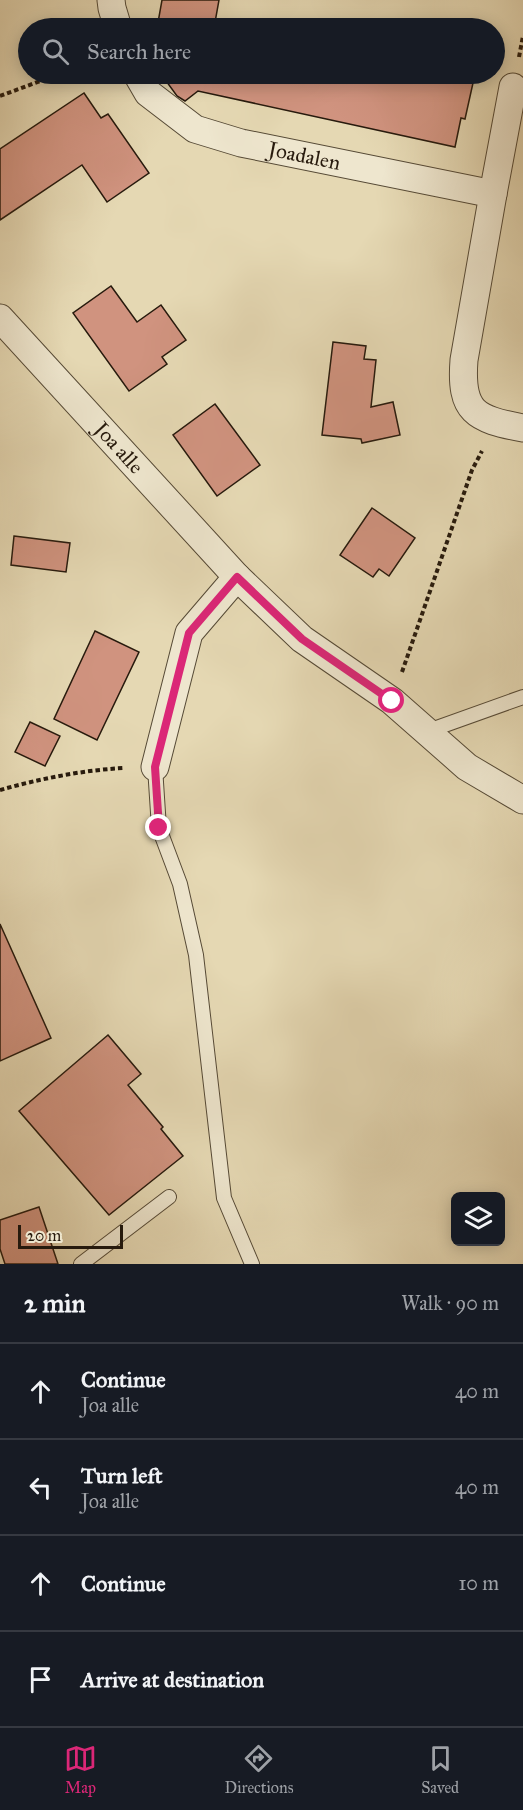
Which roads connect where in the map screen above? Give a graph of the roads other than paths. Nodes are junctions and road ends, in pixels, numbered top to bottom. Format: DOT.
graph roads {
  1 [pos="111,0"];
  2 [pos="115,18"];
  3 [pos="143,84"];
  4 [pos="513,87"];
  5 [pos="493,194"];
  6 [pos="0,318"];
  7 [pos="523,428"];
  8 [pos="237,577"];
  9 [pos="523,697"];
  10 [pos="428,731"];
  11 [pos="155,767"];
  12 [pos="523,800"];
  13 [pos="169,1197"];
  14 [pos="81,1264"];
  15 [pos="252,1264"];
  1 -- 2 [label="street"];
  3 -- 5 [label="street, Joadalen"];
  4 -- 5 [label="street"];
  5 -- 7 [label="street"];
  6 -- 8 [label="street, Joa alle"];
  8 -- 10 [label="street, Joa alle"];
  8 -- 11 [label="street"];
  9 -- 10 [label="lane"];
  10 -- 12 [label="street, Joa alle"];
  11 -- 15 [label="lane"];
  13 -- 14 [label="lane"];
}
